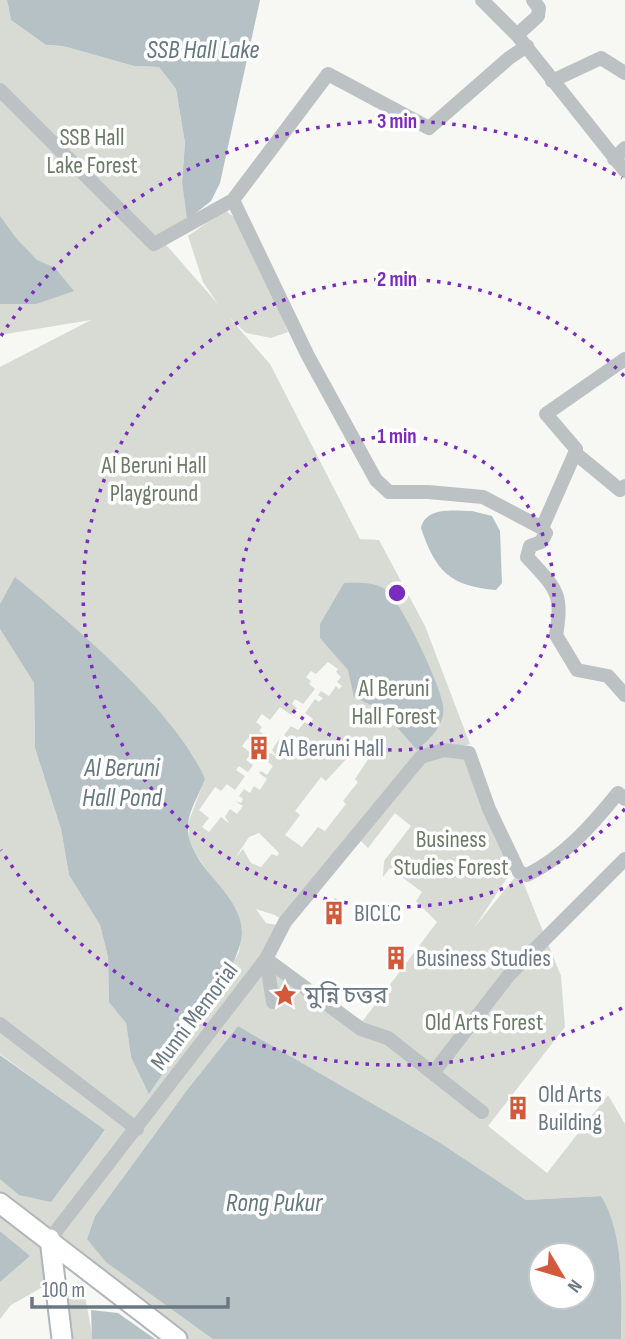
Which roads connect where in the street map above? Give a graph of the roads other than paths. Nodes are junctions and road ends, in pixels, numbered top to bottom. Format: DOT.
graph roads {
  1 [pos="482,0"];
  2 [pos="533,0"];
  3 [pos="522,40"];
  4 [pos="625,73"];
  5 [pos="552,81"];
  6 [pos="0,90"];
  7 [pos="620,154"];
  8 [pos="625,171"];
  9 [pos="233,200"];
  10 [pos="625,359"];
  11 [pos="575,453"];
  12 [pos="625,486"];
  13 [pos="542,528"];
  14 [pos="625,695"];
  15 [pos="625,799"];
  16 [pos="625,859"];
  17 [pos="266,959"];
  18 [pos="273,1002"];
  19 [pos="0,1024"];
  20 [pos="433,1073"];
  21 [pos="482,1112"];
  22 [pos="137,1129"];
  23 [pos="0,1203"];
  24 [pos="50,1239"];
  25 [pos="57,1334"];
  26 [pos="177,1339"];
  1 -- 3 [label="street"];
  2 -- 3 [label="street"];
  3 -- 5 [label="street"];
  3 -- 9 [label="street"];
  4 -- 5 [label="street"];
  5 -- 7 [label="street"];
  6 -- 9 [label="street"];
  7 -- 8 [label="street"];
  9 -- 13 [label="street"];
  10 -- 11 [label="street"];
  11 -- 12 [label="street"];
  11 -- 13 [label="street"];
  13 -- 14 [label="street"];
  15 -- 17 [label="street"];
  16 -- 20 [label="street"];
  17 -- 18 [label="street"];
  17 -- 20 [label="street, Munni Memorial"];
  17 -- 22 [label="street, Munni Memorial"];
  19 -- 22 [label="street"];
  20 -- 21 [label="street, Munni Memorial"];
  22 -- 24 [label="street, Munni Memorial"];
  23 -- 24 [label="street"];
  24 -- 25 [label="street"];
  24 -- 26 [label="street"];
}
